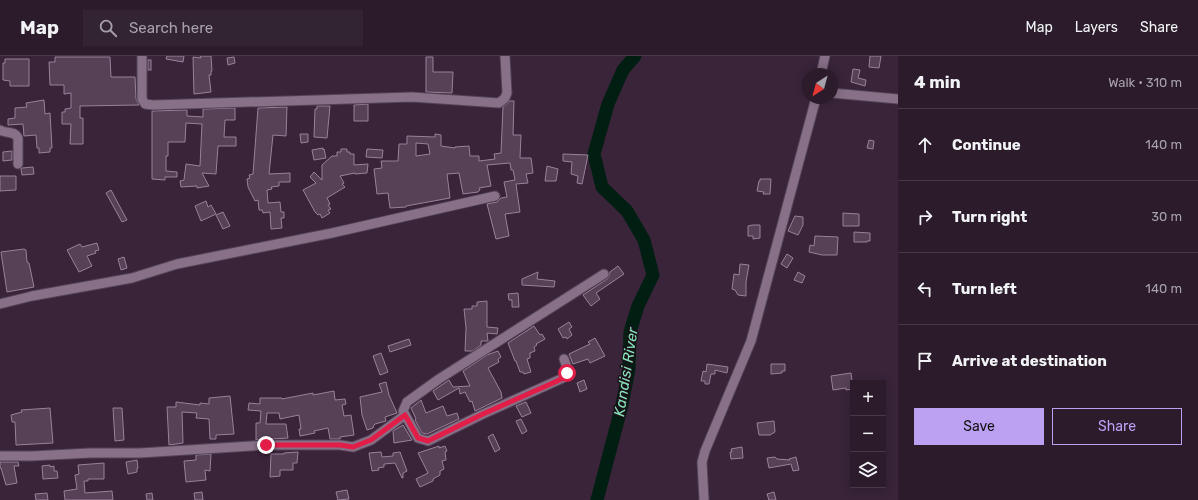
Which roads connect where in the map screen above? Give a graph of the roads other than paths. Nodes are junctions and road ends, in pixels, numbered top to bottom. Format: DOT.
graph roads {
  1 [pos="142,56"];
  2 [pos="505,56"];
  3 [pos="825,56"];
  4 [pos="822,68"];
  5 [pos="838,94"];
  6 [pos="898,99"];
  7 [pos="814,104"];
  8 [pos="0,130"];
  9 [pos="18,164"];
  10 [pos="495,196"];
  11 [pos="604,274"];
  12 [pos="0,304"];
  13 [pos="564,359"];
  14 [pos="405,415"];
  15 [pos="0,456"];
  16 [pos="704,500"];
  1 -- 2 [label="street"];
  3 -- 4 [label="street"];
  5 -- 6 [label="street"];
  7 -- 16 [label="street"];
  8 -- 9 [label="street"];
  10 -- 12 [label="street"];
  11 -- 14 [label="street"];
  13 -- 14 [label="street"];
  14 -- 15 [label="street"];
}
